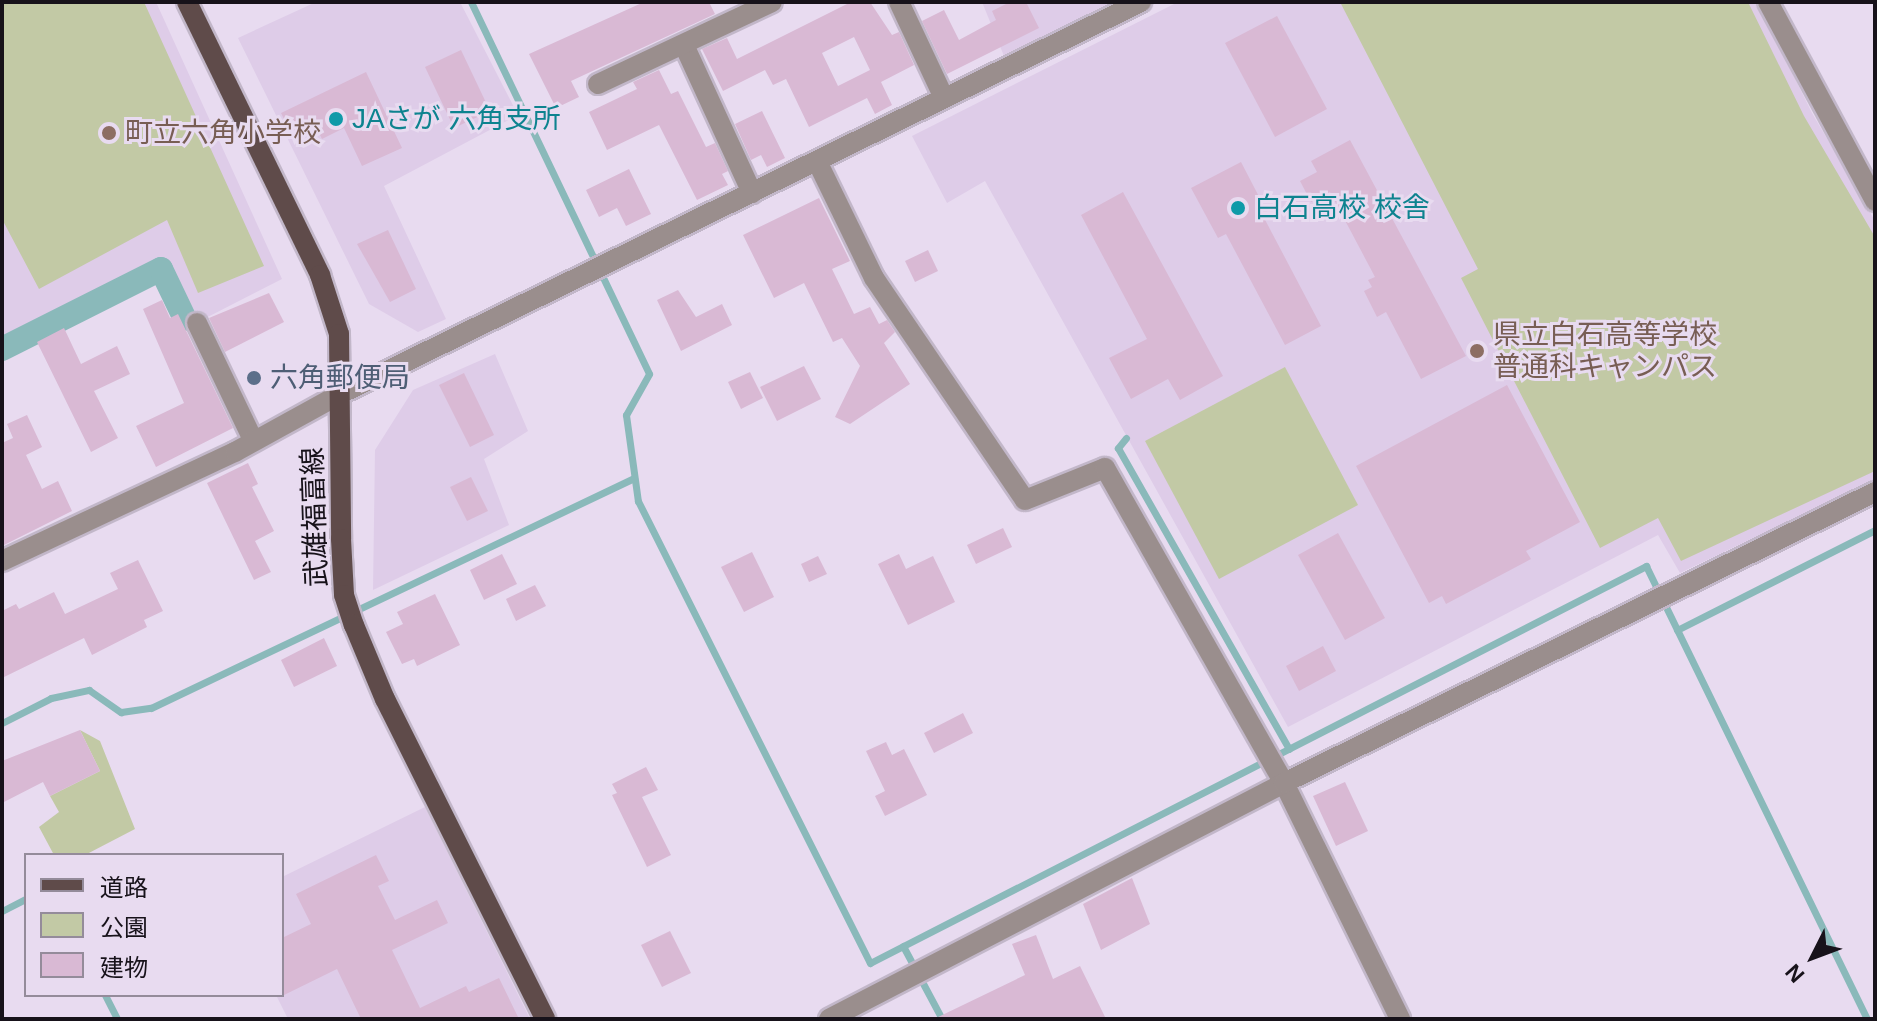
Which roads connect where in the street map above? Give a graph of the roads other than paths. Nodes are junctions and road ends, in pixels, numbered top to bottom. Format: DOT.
graph roads {
  1 [pos="187,2"];
  2 [pos="772,2"];
  3 [pos="899,2"];
  4 [pos="1141,2"];
  5 [pos="1768,2"];
  6 [pos="684,45"];
  7 [pos="598,84"];
  8 [pos="944,98"];
  9 [pos="817,161"];
  10 [pos="752,193"];
  11 [pos="1875,201"];
  12 [pos="197,323"];
  13 [pos="340,394"];
  14 [pos="253,440"];
  15 [pos="1875,492"];
  16 [pos="2,561"];
  17 [pos="1274,767"];
  18 [pos="545,1019"];
  19 [pos="829,1019"];
  20 [pos="1400,1019"];
  1 -- 13 [label="main road, 武雄福富線"];
  2 -- 6 [label="street"];
  3 -- 8 [label="street"];
  4 -- 8 [label="street"];
  5 -- 11 [label="street"];
  6 -- 7 [label="street"];
  6 -- 10 [label="street"];
  8 -- 9 [label="street"];
  9 -- 10 [label="street"];
  9 -- 17 [label="street"];
  10 -- 13 [label="street"];
  12 -- 14 [label="street"];
  13 -- 14 [label="street"];
  13 -- 18 [label="main road, 武雄福富線"];
  14 -- 16 [label="street"];
  15 -- 17 [label="street"];
  17 -- 19 [label="street"];
  17 -- 20 [label="street"];
}
